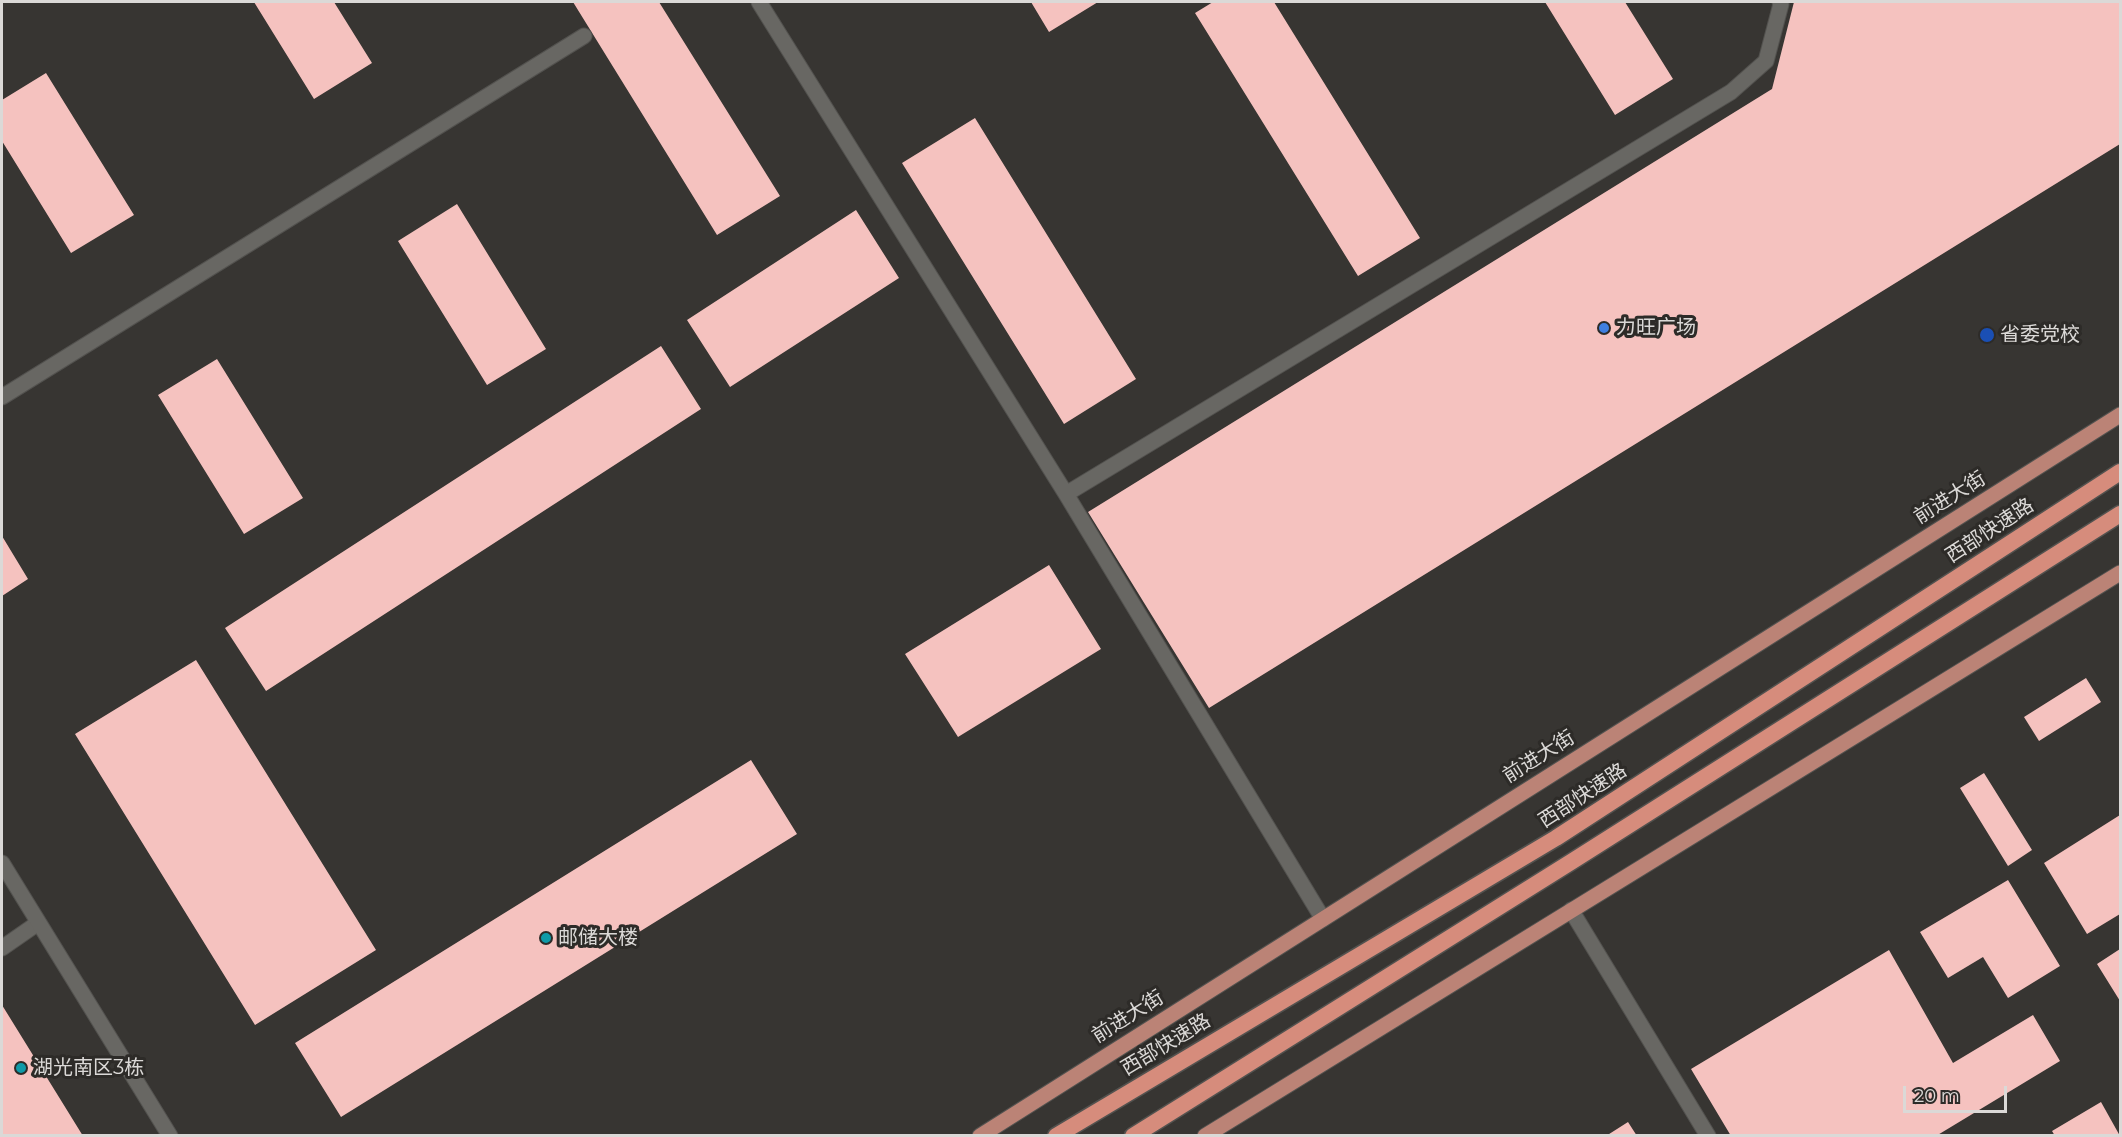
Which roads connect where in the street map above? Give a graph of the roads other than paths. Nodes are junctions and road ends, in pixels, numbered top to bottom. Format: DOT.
graph roads {
  1 [pos="759,2"];
  2 [pos="1780,2"];
  3 [pos="584,36"];
  4 [pos="2,397"];
  5 [pos="2121,415"];
  6 [pos="2121,472"];
  7 [pos="1066,494"];
  8 [pos="2121,514"];
  9 [pos="2121,573"];
  10 [pos="2,863"];
  11 [pos="1571,910"];
  12 [pos="1323,919"];
  13 [pos="38,923"];
  14 [pos="2,948"];
  15 [pos="170,1136"];
  16 [pos="980,1136"];
  17 [pos="1056,1136"];
  18 [pos="1133,1136"];
  19 [pos="1205,1136"];
  20 [pos="1708,1136"];
  1 -- 7 [label="street"];
  2 -- 7 [label="street"];
  3 -- 4 [label="street"];
  5 -- 12 [label="main road, 前进大街"];
  6 -- 17 [label="highway, 西部快速路"];
  7 -- 12 [label="street"];
  8 -- 18 [label="highway"];
  9 -- 11 [label="main road"];
  10 -- 13 [label="street"];
  11 -- 19 [label="main road"];
  11 -- 20 [label="street"];
  12 -- 16 [label="main road, 前进大街"];
  13 -- 14 [label="street"];
  13 -- 15 [label="street"];
}
